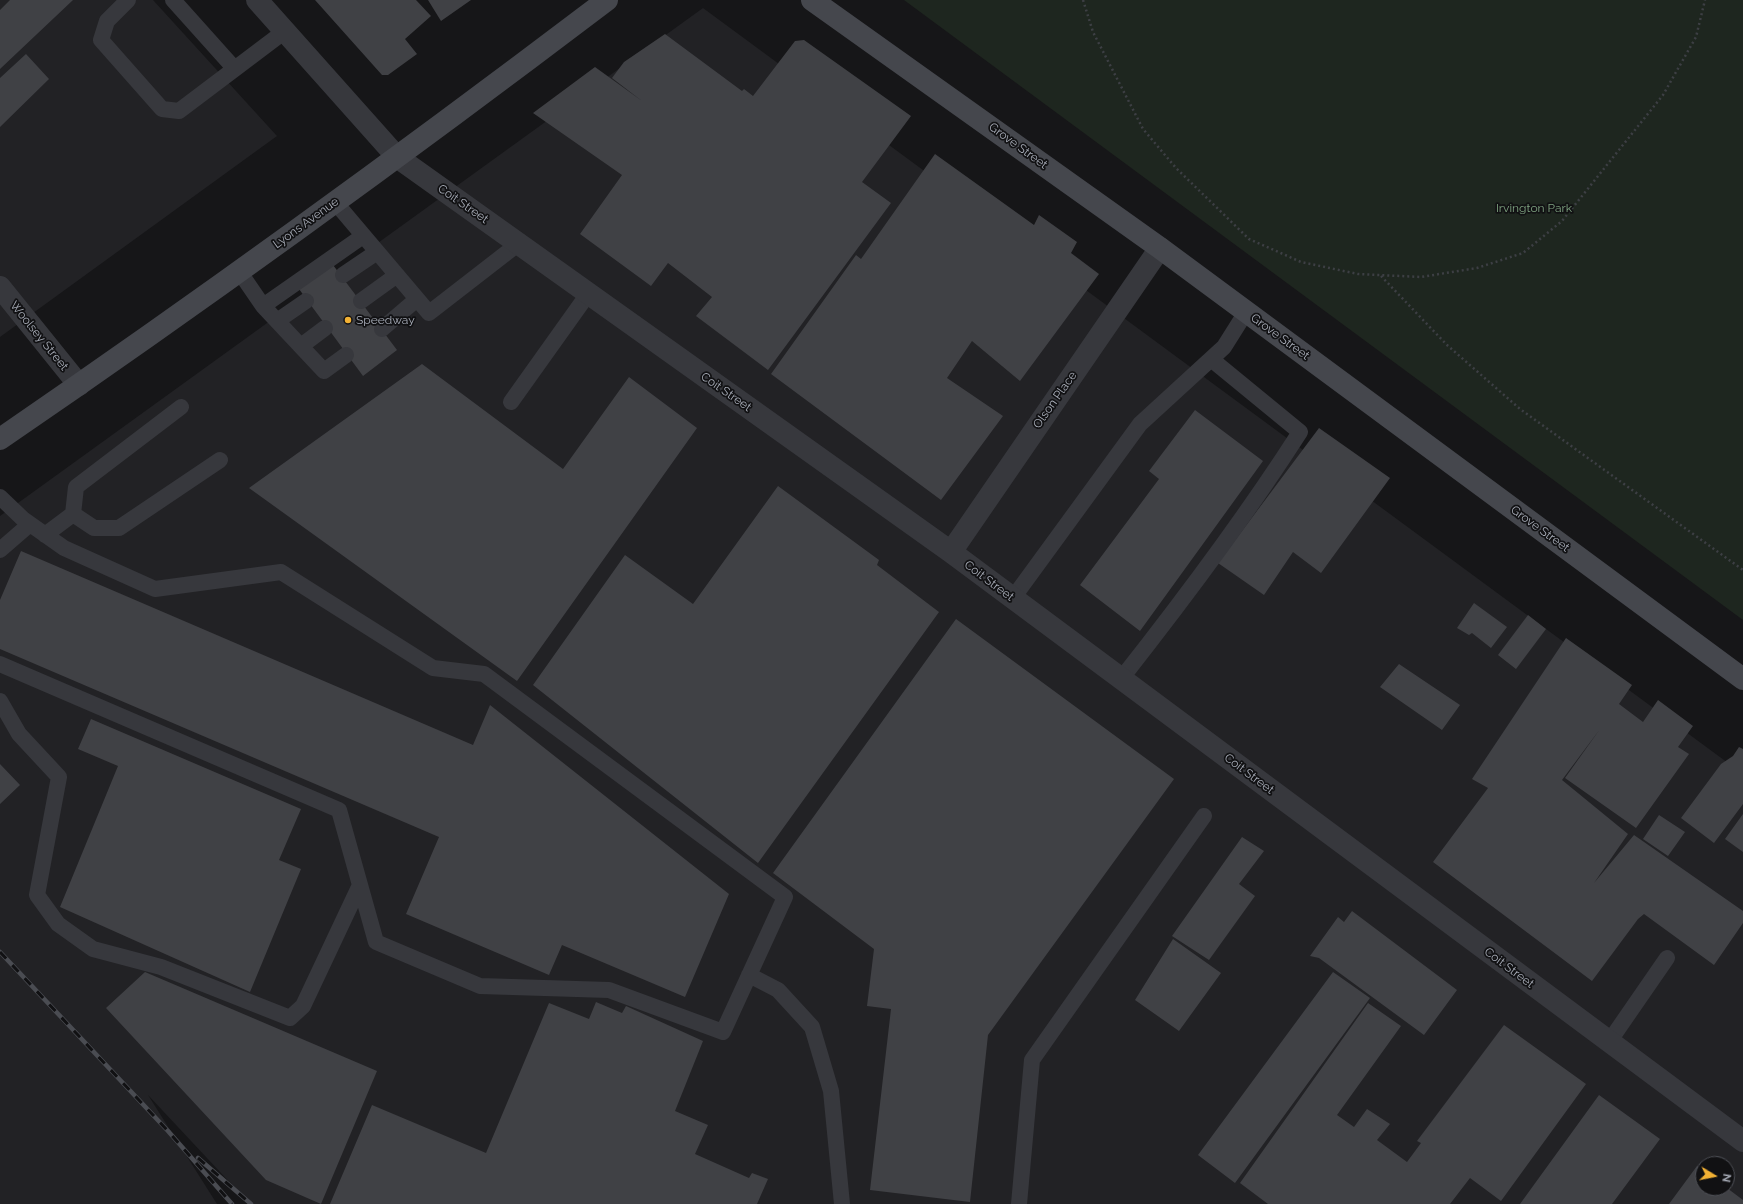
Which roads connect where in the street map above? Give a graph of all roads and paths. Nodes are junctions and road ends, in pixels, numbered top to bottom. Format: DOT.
graph roads {
  1 [pos="128,0"];
  2 [pos="173,0"];
  3 [pos="256,0"];
  4 [pos="607,0"];
  5 [pos="812,0"];
  6 [pos="1083,0"];
  7 [pos="1705,0"];
  8 [pos="285,31"];
  9 [pos="234,68"];
  10 [pos="397,157"];
  11 [pos="335,202"];
  12 [pos="363,236"];
  13 [pos="518,244"];
  14 [pos="1160,248"];
  15 [pos="377,252"];
  16 [pos="239,271"];
  17 [pos="343,275"];
  18 [pos="397,275"];
  19 [pos="1380,275"];
  20 [pos="0,287"];
  21 [pos="588,294"];
  22 [pos="417,298"];
  23 [pos="306,301"];
  24 [pos="361,301"];
  25 [pos="263,306"];
  26 [pos="1246,312"];
  27 [pos="277,321"];
  28 [pos="325,328"];
  29 [pos="382,329"];
  30 [pos="301,346"];
  31 [pos="346,355"];
  32 [pos="1211,359"];
  33 [pos="79,385"];
  34 [pos="511,402"];
  35 [pos="181,407"];
  36 [pos="0,439"];
  37 [pos="220,460"];
  38 [pos="0,497"];
  39 [pos="73,514"];
  40 [pos="30,524"];
  41 [pos="46,535"];
  42 [pos="0,550"];
  43 [pos="951,552"];
  44 [pos="1743,570"];
  45 [pos="1012,598"];
  46 [pos="0,664"];
  47 [pos="1121,679"];
  48 [pos="1743,679"];
  49 [pos="0,701"];
  50 [pos="1204,816"];
  51 [pos="360,885"];
  52 [pos="1667,958"];
  53 [pos="749,975"];
  54 [pos="1609,1042"];
  55 [pos="1743,1141"];
  56 [pos="842,1204"];
  57 [pos="1019,1204"];
  1 -- 9 [label="lane"];
  2 -- 9 [label="lane"];
  3 -- 8 [label="street, Coit Street"];
  4 -- 10 [label="main road, Lyons Avenue"];
  5 -- 14 [label="main road, Grove Street"];
  6 -- 19 [label="path"];
  7 -- 19 [label="path"];
  8 -- 9 [label="lane"];
  8 -- 10 [label="street, Coit Street"];
  10 -- 11 [label="main road, Lyons Avenue"];
  10 -- 13 [label="street, Coit Street"];
  11 -- 12 [label="lane"];
  11 -- 16 [label="main road, Lyons Avenue"];
  12 -- 15 [label="lane"];
  12 -- 25 [label="lane"];
  13 -- 21 [label="street, Coit Street"];
  13 -- 22 [label="lane"];
  14 -- 26 [label="main road, Grove Street"];
  14 -- 43 [label="street, Olson Place"];
  15 -- 17 [label="lane"];
  15 -- 18 [label="lane"];
  16 -- 25 [label="lane"];
  16 -- 33 [label="main road, Lyons Avenue"];
  18 -- 22 [label="lane"];
  18 -- 24 [label="lane"];
  19 -- 44 [label="path"];
  20 -- 33 [label="street, Woolsey Street"];
  21 -- 34 [label="lane"];
  21 -- 43 [label="street, Coit Street"];
  22 -- 29 [label="lane"];
  23 -- 27 [label="lane"];
  25 -- 27 [label="lane"];
  26 -- 32 [label="lane"];
  26 -- 48 [label="main road, Grove Street"];
  27 -- 30 [label="lane"];
  28 -- 30 [label="lane"];
  30 -- 31 [label="lane"];
  32 -- 45 [label="lane"];
  32 -- 47 [label="lane"];
  33 -- 36 [label="main road, Lyons Avenue"];
  35 -- 39 [label="lane"];
  37 -- 39 [label="lane"];
  38 -- 40 [label="lane"];
  39 -- 41 [label="lane"];
  40 -- 41 [label="lane"];
  40 -- 42 [label="lane"];
  41 -- 53 [label="lane"];
  43 -- 45 [label="street, Coit Street"];
  45 -- 47 [label="street, Coit Street"];
  46 -- 51 [label="lane"];
  47 -- 54 [label="street, Coit Street"];
  49 -- 51 [label="lane"];
  50 -- 57 [label="lane"];
  51 -- 53 [label="lane"];
  52 -- 54 [label="lane"];
  53 -- 56 [label="lane"];
  54 -- 55 [label="street, Coit Street"];
}
